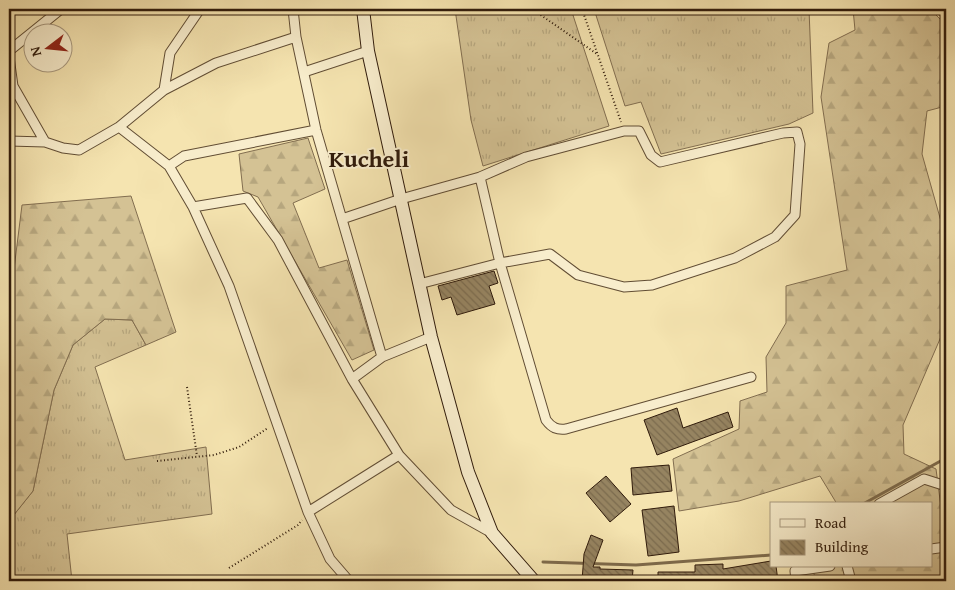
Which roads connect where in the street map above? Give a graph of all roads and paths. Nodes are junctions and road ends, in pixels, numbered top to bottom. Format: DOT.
graph roads {
  1 [pos="61,9"];
  2 [pos="200,9"];
  3 [pos="293,9"];
  4 [pos="363,9"];
  5 [pos="532,9"];
  6 [pos="582,9"];
  7 [pos="941,9"];
  8 [pos="946,14"];
  9 [pos="296,37"];
  10 [pos="9,50"];
  11 [pos="368,51"];
  12 [pos="597,54"];
  13 [pos="9,57"];
  14 [pos="304,72"];
  15 [pos="164,90"];
  16 [pos="119,127"];
  17 [pos="316,130"];
  18 [pos="624,131"];
  19 [pos="9,141"];
  20 [pos="45,142"];
  21 [pos="169,166"];
  22 [pos="480,177"];
  23 [pos="401,200"];
  24 [pos="193,207"];
  25 [pos="342,219"];
  26 [pos="500,263"];
  27 [pos="419,284"];
  28 [pos="431,337"];
  29 [pos="382,357"];
  30 [pos="751,377"];
  31 [pos="352,378"];
  32 [pos="187,387"];
  33 [pos="277,422"];
  34 [pos="399,455"];
  35 [pos="197,457"];
  36 [pos="157,461"];
  37 [pos="946,486"];
  38 [pos="883,502"];
  39 [pos="308,512"];
  40 [pos="492,533"];
  41 [pos="946,547"];
  42 [pos="932,549"];
  43 [pos="229,568"];
  44 [pos="807,568"];
  45 [pos="848,568"];
  46 [pos="349,581"];
  47 [pos="534,581"];
  48 [pos="796,581"];
  49 [pos="851,581"];
  1 -- 10 [label="street"];
  2 -- 15 [label="street"];
  3 -- 9 [label="street"];
  4 -- 11 [label="street"];
  5 -- 12 [label="path"];
  6 -- 12 [label="path"];
  7 -- 8 [label="street"];
  9 -- 14 [label="street"];
  9 -- 15 [label="street"];
  11 -- 14 [label="street"];
  11 -- 23 [label="street"];
  12 -- 18 [label="path"];
  13 -- 20 [label="street"];
  14 -- 17 [label="street"];
  15 -- 16 [label="street"];
  16 -- 20 [label="street"];
  16 -- 21 [label="street"];
  17 -- 21 [label="street"];
  17 -- 25 [label="street"];
  18 -- 22 [label="street"];
  18 -- 26 [label="street"];
  19 -- 20 [label="street"];
  21 -- 24 [label="street"];
  22 -- 23 [label="street"];
  22 -- 26 [label="street"];
  23 -- 25 [label="street"];
  23 -- 27 [label="street"];
  24 -- 31 [label="street"];
  24 -- 33 [label="street"];
  25 -- 29 [label="street"];
  26 -- 27 [label="street"];
  26 -- 30 [label="street"];
  27 -- 28 [label="street"];
  28 -- 29 [label="street"];
  28 -- 40 [label="street"];
  29 -- 31 [label="street"];
  31 -- 34 [label="street"];
  32 -- 35 [label="path"];
  33 -- 35 [label="path"];
  33 -- 39 [label="street"];
  34 -- 39 [label="street"];
  34 -- 40 [label="street"];
  35 -- 36 [label="path"];
  37 -- 38 [label="street"];
  39 -- 43 [label="path"];
  39 -- 46 [label="street"];
  40 -- 47 [label="street"];
  41 -- 42 [label="street"];
  44 -- 48 [label="street"];
  45 -- 49 [label="street"];
}
